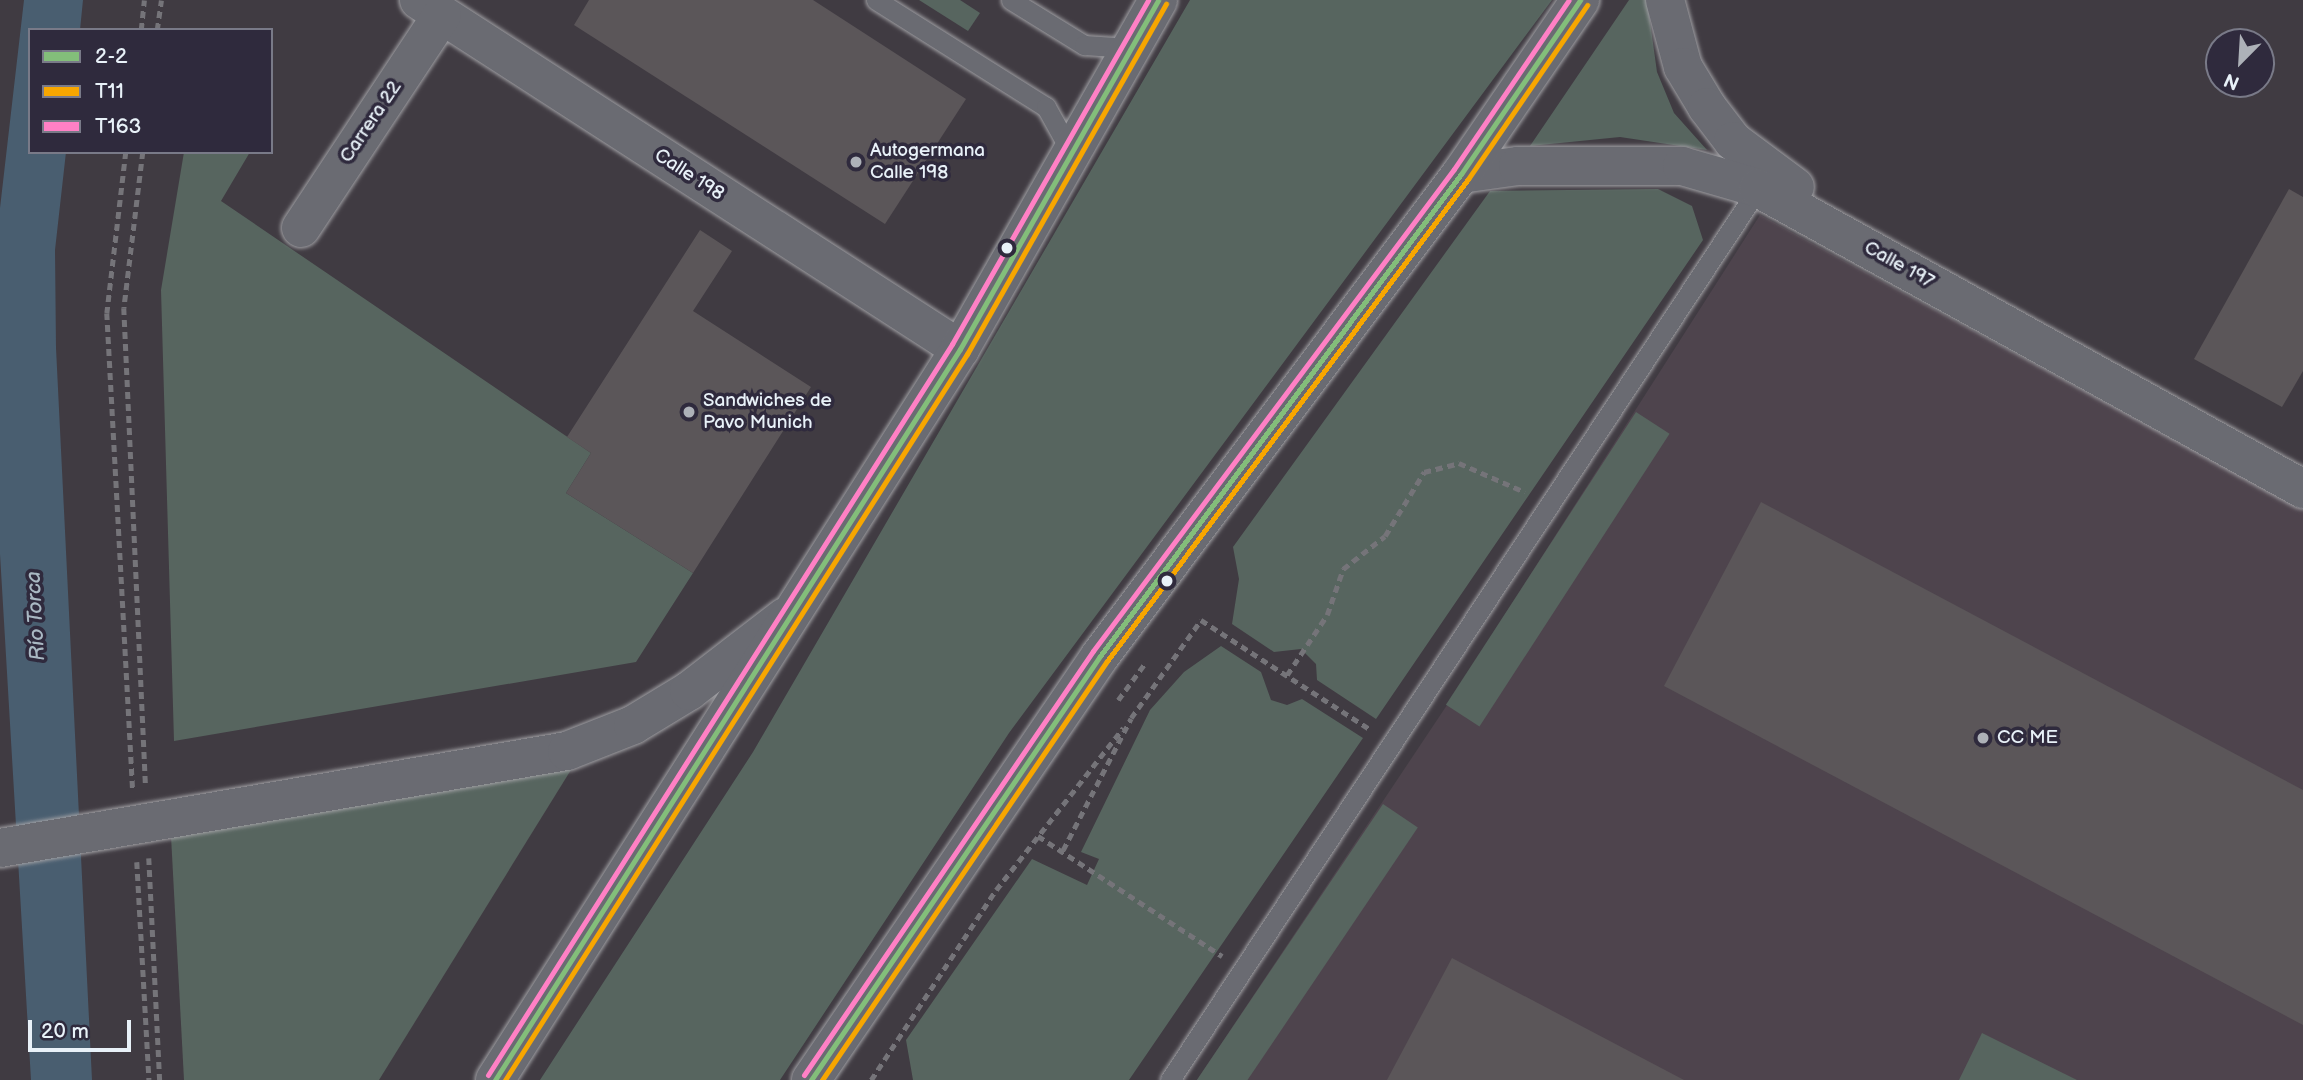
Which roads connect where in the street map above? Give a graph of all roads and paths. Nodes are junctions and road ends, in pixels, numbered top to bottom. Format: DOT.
graph roads {
  1 [pos="144,0"];
  2 [pos="161,0"];
  3 [pos="876,0"];
  4 [pos="1011,0"];
  5 [pos="1158,0"];
  6 [pos="1580,0"];
  7 [pos="1665,0"];
  8 [pos="430,8"];
  9 [pos="141,28"];
  10 [pos="157,28"];
  11 [pos="1130,48"];
  12 [pos="126,154"];
  13 [pos="142,154"];
  14 [pos="1072,154"];
  15 [pos="1461,174"];
  16 [pos="1763,180"];
  17 [pos="301,229"];
  18 [pos="960,349"];
  19 [pos="2303,465"];
  20 [pos="2303,489"];
  21 [pos="1536,499"];
  22 [pos="792,611"];
  23 [pos="1287,675"];
  24 [pos="1131,718"];
  25 [pos="1385,723"];
  26 [pos="1369,729"];
  27 [pos="1370,745"];
  28 [pos="130,826"];
  29 [pos="1038,836"];
  30 [pos="0,848"];
  31 [pos="1063,850"];
  32 [pos="1234,947"];
  33 [pos="822,1072"];
  34 [pos="149,1080"];
  35 [pos="160,1080"];
  36 [pos="495,1080"];
  37 [pos="871,1080"];
  38 [pos="1170,1080"];
  1 -- 9 [label="path"];
  2 -- 10 [label="path"];
  3 -- 14 [label="lane"];
  4 -- 11 [label="lane"];
  5 -- 11 [label="main road"];
  6 -- 15 [label="main road"];
  7 -- 16 [label="main road, Calle 197"];
  8 -- 17 [label="main road, Carrera 22"];
  8 -- 18 [label="main road, Calle 198"];
  11 -- 14 [label="main road"];
  12 -- 28 [label="path"];
  13 -- 28 [label="path"];
  14 -- 18 [label="main road"];
  15 -- 16 [label="main road, Calle 197"];
  15 -- 33 [label="main road"];
  16 -- 19 [label="main road, Calle 197"];
  16 -- 20 [label="main road, Calle 197"];
  16 -- 38 [label="lane"];
  18 -- 22 [label="main road"];
  21 -- 23 [label="path"];
  22 -- 28 [label="main road"];
  22 -- 36 [label="main road"];
  23 -- 24 [label="path"];
  23 -- 26 [label="path"];
  24 -- 29 [label="path"];
  24 -- 31 [label="path"];
  25 -- 27 [label="path"];
  28 -- 30 [label="main road"];
  28 -- 34 [label="path"];
  28 -- 35 [label="path"];
  29 -- 31 [label="path"];
  29 -- 37 [label="path"];
  31 -- 32 [label="path"];
}
